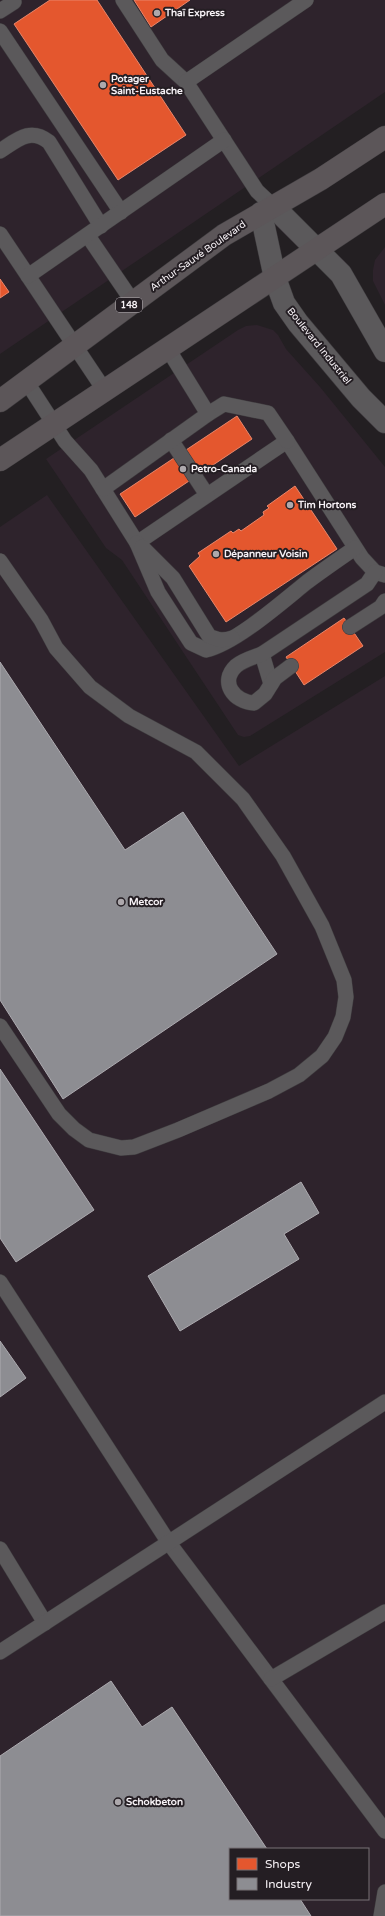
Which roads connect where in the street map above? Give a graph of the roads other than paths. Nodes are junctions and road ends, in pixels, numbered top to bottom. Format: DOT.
graph roads {
  1 [pos="14,0"];
  2 [pos="123,0"];
  3 [pos="306,0"];
  4 [pos="0,11"];
  5 [pos="0,31"];
  6 [pos="186,82"];
  7 [pos="385,137"];
  8 [pos="224,140"];
  9 [pos="0,151"];
  10 [pos="385,204"];
  11 [pos="267,210"];
  12 [pos="121,212"];
  13 [pos="101,226"];
  14 [pos="0,234"];
  15 [pos="88,236"];
  16 [pos="318,250"];
  17 [pos="28,276"];
  18 [pos="276,278"];
  19 [pos="133,302"];
  20 [pos="75,345"];
  21 [pos="168,349"];
  22 [pos="385,351"];
  23 [pos="26,381"];
  24 [pos="105,391"];
  25 [pos="0,401"];
  26 [pos="208,414"];
  27 [pos="385,422"];
  28 [pos="54,424"];
  29 [pos="171,440"];
  30 [pos="287,441"];
  31 [pos="0,460"];
  32 [pos="103,489"];
  33 [pos="206,495"];
  34 [pos="137,542"];
  35 [pos="355,548"];
  36 [pos="0,561"];
  37 [pos="380,574"];
  38 [pos="385,601"];
  39 [pos="350,627"];
  40 [pos="232,638"];
  41 [pos="262,654"];
  42 [pos="291,666"];
  43 [pos="271,684"];
  44 [pos="0,1026"];
  45 [pos="0,1282"];
  46 [pos="385,1402"];
  47 [pos="169,1543"];
  48 [pos="0,1550"];
  49 [pos="385,1612"];
  50 [pos="45,1623"];
  51 [pos="0,1652"];
  52 [pos="271,1679"];
  53 [pos="385,1831"];
  54 [pos="385,1892"];
  55 [pos="381,1916"];
  1 -- 4 [label="lane"];
  2 -- 6 [label="lane"];
  3 -- 6 [label="lane"];
  5 -- 12 [label="lane"];
  6 -- 8 [label="lane"];
  7 -- 11 [label="main road, Arthur-Sauvé Boulevard / 148"];
  8 -- 11 [label="lane"];
  8 -- 12 [label="lane"];
  9 -- 13 [label="lane"];
  10 -- 16 [label="main road"];
  11 -- 16 [label="street"];
  11 -- 18 [label="street, Boulevard Industriel"];
  11 -- 19 [label="main road, Arthur-Sauvé Boulevard / 148"];
  12 -- 13 [label="lane"];
  13 -- 15 [label="lane"];
  14 -- 17 [label="lane"];
  15 -- 17 [label="lane"];
  15 -- 19 [label="lane"];
  16 -- 18 [label="main road"];
  16 -- 22 [label="street"];
  17 -- 20 [label="lane"];
  18 -- 21 [label="main road"];
  18 -- 27 [label="street, Boulevard Industriel"];
  19 -- 20 [label="main road, Arthur-Sauvé Boulevard / 148"];
  20 -- 23 [label="main road, Arthur-Sauvé Boulevard / 148"];
  20 -- 24 [label="lane"];
  21 -- 24 [label="main road"];
  21 -- 26 [label="lane"];
  23 -- 25 [label="main road, Arthur-Sauvé Boulevard / 148"];
  23 -- 28 [label="lane"];
  24 -- 28 [label="main road"];
  26 -- 29 [label="lane"];
  26 -- 30 [label="lane"];
  28 -- 31 [label="main road"];
  28 -- 32 [label="lane"];
  29 -- 32 [label="lane"];
  29 -- 33 [label="lane"];
  30 -- 33 [label="lane"];
  30 -- 35 [label="lane"];
  32 -- 34 [label="lane"];
  33 -- 34 [label="lane"];
  34 -- 40 [label="lane"];
  34 -- 40 [label="lane"];
  35 -- 37 [label="lane"];
  35 -- 40 [label="lane"];
  36 -- 44 [label="lane"];
  37 -- 41 [label="lane"];
  38 -- 39 [label="lane"];
  41 -- 43 [label="lane"];
  41 -- 43 [label="lane"];
  42 -- 43 [label="lane"];
  45 -- 47 [label="lane"];
  46 -- 47 [label="lane"];
  47 -- 50 [label="lane"];
  47 -- 52 [label="lane"];
  48 -- 50 [label="lane"];
  49 -- 52 [label="lane"];
  50 -- 51 [label="lane"];
  52 -- 53 [label="lane"];
  54 -- 55 [label="lane"];
}
